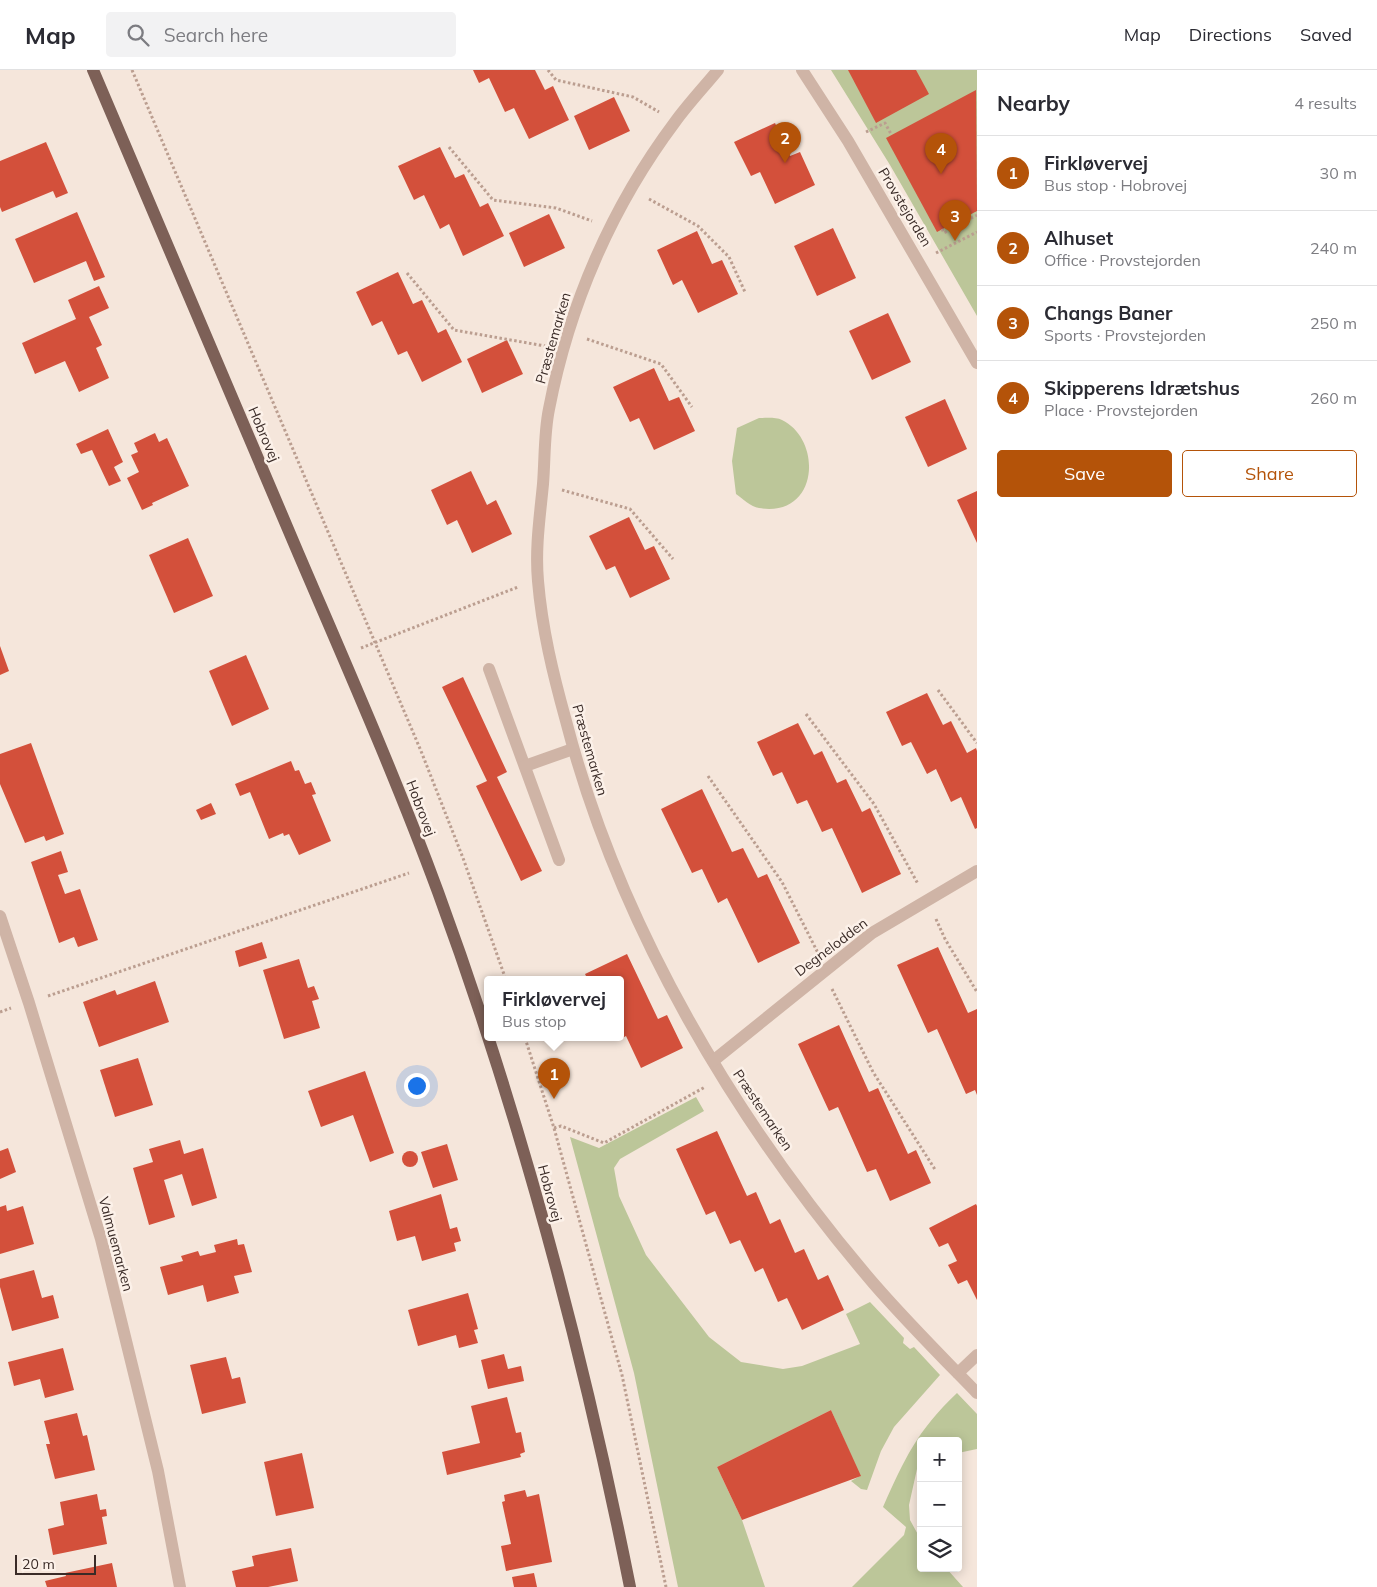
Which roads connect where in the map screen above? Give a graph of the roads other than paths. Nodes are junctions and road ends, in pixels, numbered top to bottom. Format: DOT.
graph roads {
  1 [pos="93,70"];
  2 [pos="718,70"];
  3 [pos="802,70"];
  4 [pos="977,363"];
  5 [pos="489,669"];
  6 [pos="573,749"];
  7 [pos="525,766"];
  8 [pos="559,860"];
  9 [pos="977,871"];
  10 [pos="0,916"];
  11 [pos="484,1028"];
  12 [pos="488,1041"];
  13 [pos="713,1061"];
  14 [pos="977,1355"];
  15 [pos="958,1373"];
  16 [pos="977,1393"];
  17 [pos="180,1587"];
  18 [pos="630,1587"];
  1 -- 11 [label="main road, Hobrovej"];
  2 -- 6 [label="street, Præstemarken"];
  3 -- 4 [label="street, Provstejorden"];
  5 -- 7 [label="street"];
  6 -- 7 [label="street"];
  6 -- 13 [label="street, Præstemarken"];
  7 -- 8 [label="street"];
  9 -- 13 [label="street, Degnelodden"];
  10 -- 17 [label="street, Valmuemarken"];
  12 -- 18 [label="main road, Hobrovej"];
  13 -- 15 [label="street, Præstemarken"];
  14 -- 15 [label="street"];
  15 -- 16 [label="street, Præstemarken"];
}
